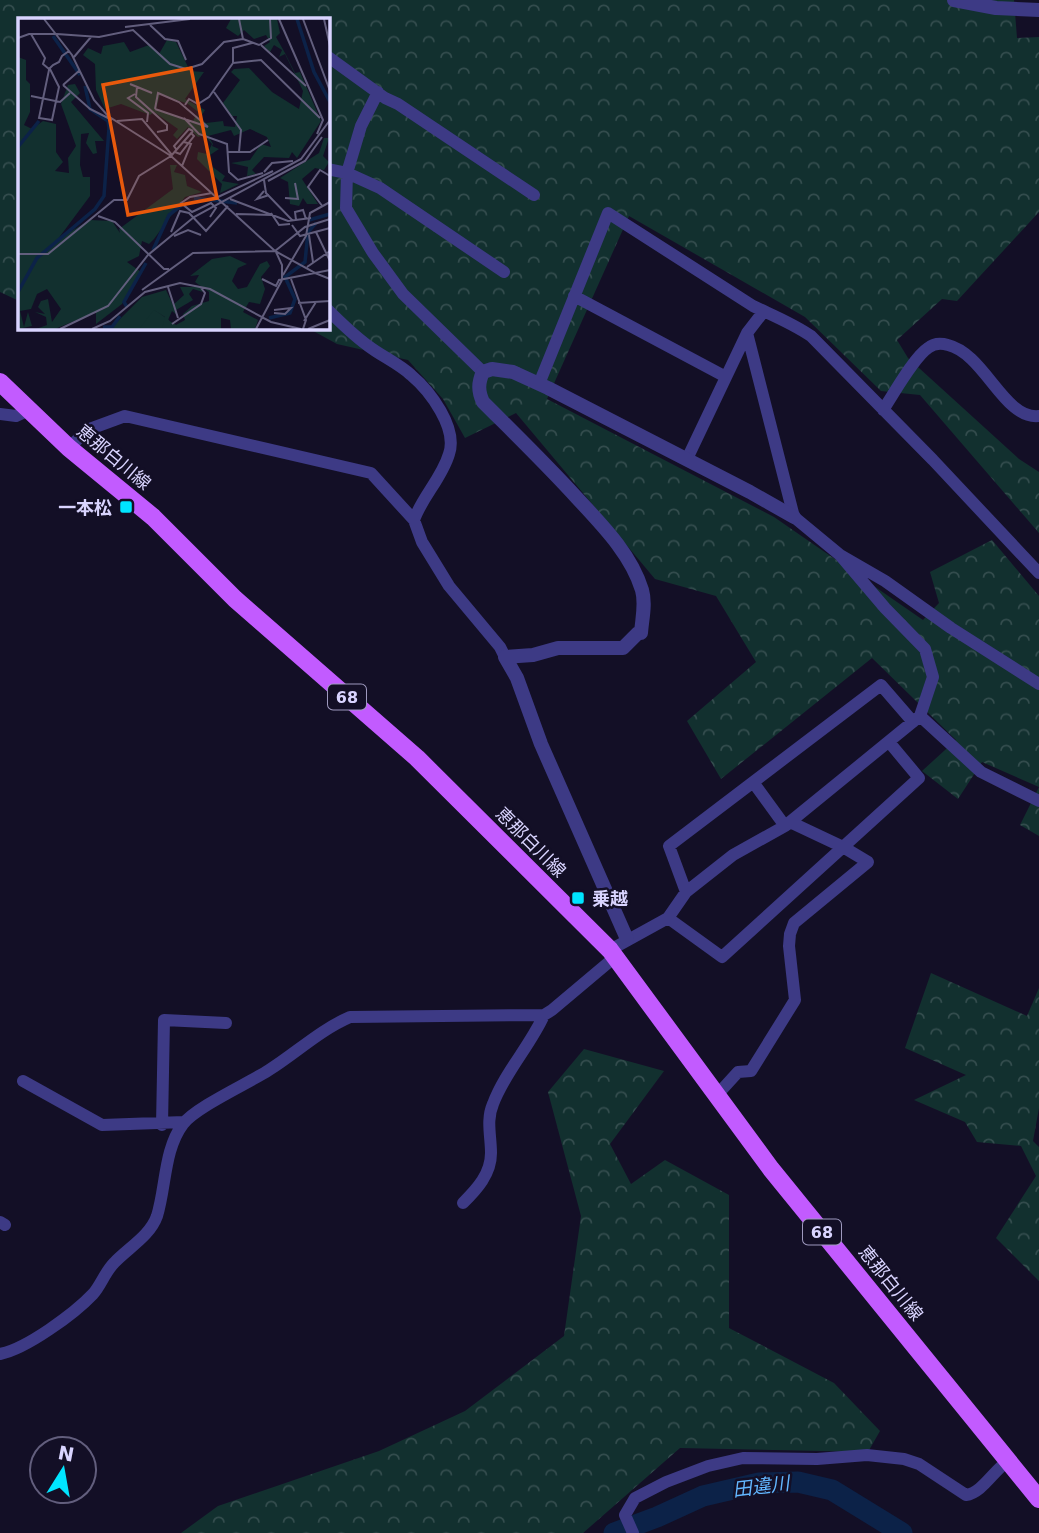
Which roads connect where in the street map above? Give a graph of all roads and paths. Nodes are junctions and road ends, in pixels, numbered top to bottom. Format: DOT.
graph roads {
  1 [pos="954,0"];
  2 [pos="1039,9"];
  3 [pos="329,57"];
  4 [pos="378,92"];
  5 [pos="329,169"];
  6 [pos="346,173"];
  7 [pos="534,195"];
  8 [pos="503,272"];
  9 [pos="574,296"];
  10 [pos="329,311"];
  11 [pos="764,311"];
  12 [pos="747,333"];
  13 [pos="483,372"];
  14 [pos="726,377"];
  15 [pos="0,382"];
  16 [pos="539,384"];
  17 [pos="29,410"];
  18 [pos="883,410"];
  19 [pos="0,414"];
  20 [pos="1039,416"];
  21 [pos="69,448"];
  22 [pos="687,459"];
  23 [pos="794,517"];
  24 [pos="414,520"];
  25 [pos="840,555"];
  26 [pos="1039,573"];
  27 [pos="505,657"];
  28 [pos="1039,684"];
  29 [pos="917,719"];
  30 [pos="889,742"];
  31 [pos="753,782"];
  32 [pos="1039,801"];
  33 [pos="787,824"];
  34 [pos="843,847"];
  35 [pos="686,891"];
  36 [pos="668,918"];
  37 [pos="627,939"];
  38 [pos="612,953"];
  39 [pos="544,1015"];
  40 [pos="226,1023"];
  41 [pos="23,1081"];
  42 [pos="717,1095"];
  43 [pos="184,1122"];
  44 [pos="162,1125"];
  45 [pos="463,1203"];
  46 [pos="0,1354"];
  47 [pos="1008,1461"];
  48 [pos="1039,1499"];
  49 [pos="633,1533"];
  1 -- 2 [label="street"];
  3 -- 4 [label="street"];
  4 -- 6 [label="street"];
  4 -- 7 [label="street"];
  5 -- 6 [label="street"];
  6 -- 8 [label="street"];
  6 -- 13 [label="street"];
  9 -- 11 [label="street"];
  9 -- 14 [label="street"];
  9 -- 16 [label="street"];
  10 -- 24 [label="street"];
  11 -- 12 [label="street"];
  11 -- 18 [label="street"];
  12 -- 14 [label="street"];
  12 -- 23 [label="street"];
  13 -- 16 [label="street"];
  13 -- 27 [label="street"];
  14 -- 22 [label="street"];
  15 -- 17 [label="main road, 恵那白川線 / 68"];
  16 -- 22 [label="street"];
  17 -- 19 [label="street"];
  17 -- 21 [label="main road, 恵那白川線 / 68"];
  18 -- 20 [label="street"];
  18 -- 26 [label="street"];
  21 -- 24 [label="street"];
  21 -- 38 [label="main road, 恵那白川線 / 68"];
  22 -- 23 [label="street"];
  23 -- 25 [label="street"];
  24 -- 27 [label="street"];
  25 -- 28 [label="street"];
  25 -- 29 [label="street"];
  27 -- 37 [label="street"];
  29 -- 30 [label="street"];
  29 -- 31 [label="street"];
  29 -- 32 [label="street"];
  30 -- 33 [label="street"];
  30 -- 34 [label="street"];
  31 -- 33 [label="street"];
  31 -- 35 [label="street"];
  33 -- 34 [label="street"];
  33 -- 35 [label="street"];
  34 -- 36 [label="street"];
  34 -- 42 [label="street"];
  35 -- 36 [label="street"];
  36 -- 37 [label="street"];
  37 -- 38 [label="street"];
  38 -- 39 [label="street"];
  38 -- 42 [label="main road, 恵那白川線 / 68"];
  39 -- 43 [label="street"];
  39 -- 45 [label="street"];
  40 -- 44 [label="street"];
  41 -- 44 [label="street"];
  42 -- 47 [label="main road, 恵那白川線 / 68"];
  43 -- 44 [label="street"];
  43 -- 46 [label="street"];
  47 -- 48 [label="main road, 恵那白川線 / 68"];
  47 -- 49 [label="street"];
}
